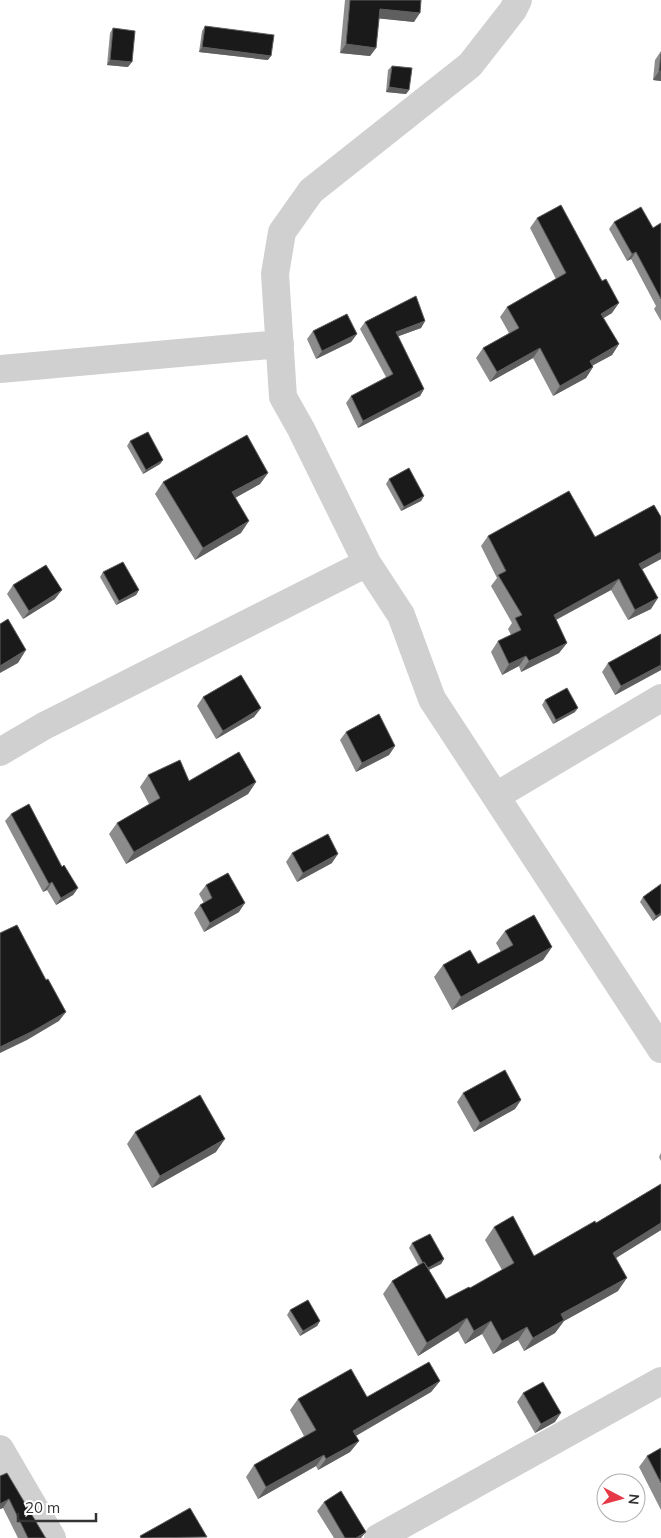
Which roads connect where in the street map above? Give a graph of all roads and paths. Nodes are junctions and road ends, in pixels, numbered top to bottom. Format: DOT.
graph roads {
  1 [pos="518,0"];
  2 [pos="280,344"];
  3 [pos="0,369"];
  4 [pos="367,563"];
  5 [pos="661,698"];
  6 [pos="0,752"];
  7 [pos="496,796"];
  8 [pos="661,1048"];
  9 [pos="661,1381"];
  10 [pos="0,1449"];
  11 [pos="52,1538"];
  12 [pos="378,1538"];
  1 -- 2 [label="street"];
  2 -- 3 [label="street"];
  2 -- 4 [label="street"];
  4 -- 6 [label="street"];
  4 -- 7 [label="street"];
  5 -- 7 [label="street"];
  7 -- 8 [label="street"];
  9 -- 12 [label="street"];
  10 -- 11 [label="street"];
}
